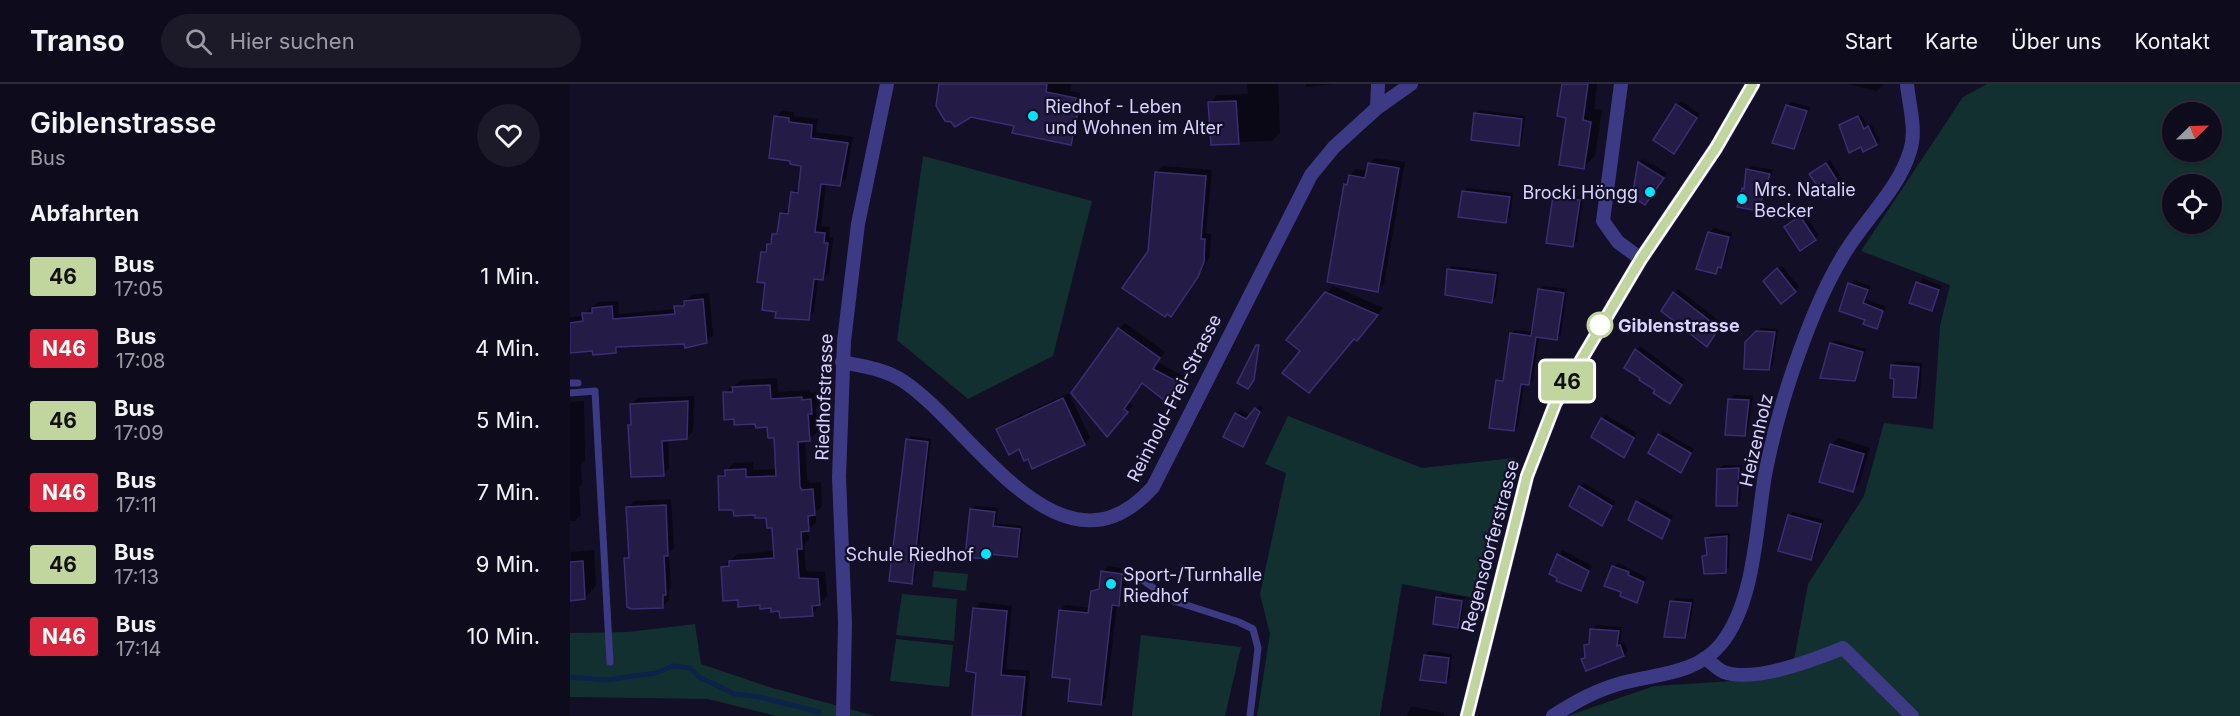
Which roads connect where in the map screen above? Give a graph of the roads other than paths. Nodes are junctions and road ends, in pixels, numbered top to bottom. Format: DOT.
graph roads {
  1 [pos="886,84"];
  2 [pos="1378,84"];
  3 [pos="1411,84"];
  4 [pos="1621,84"];
  5 [pos="1753,84"];
  6 [pos="1907,84"];
  7 [pos="1377,108"];
  8 [pos="1641,259"];
  9 [pos="842,362"];
  10 [pos="570,393"];
  11 [pos="1135,574"];
  12 [pos="1705,658"];
  13 [pos="610,662"];
  14 [pos="843,716"];
  15 [pos="1250,716"];
  16 [pos="1467,716"];
  17 [pos="1553,716"];
  18 [pos="1912,716"];
  1 -- 9 [label="street, Riedhofstrasse"];
  2 -- 7 [label="street"];
  3 -- 7 [label="street, Reinhold-Frei-Strasse"];
  4 -- 8 [label="street"];
  5 -- 8 [label="street, Regensdorferstrasse"];
  6 -- 12 [label="street, Heizenholz"];
  7 -- 9 [label="street, Reinhold-Frei-Strasse"];
  8 -- 16 [label="street, Regensdorferstrasse"];
  9 -- 14 [label="street, Riedhofstrasse"];
  10 -- 13 [label="lane"];
  11 -- 15 [label="lane"];
  12 -- 17 [label="street, Heizenholz"];
  12 -- 18 [label="street"];
}
